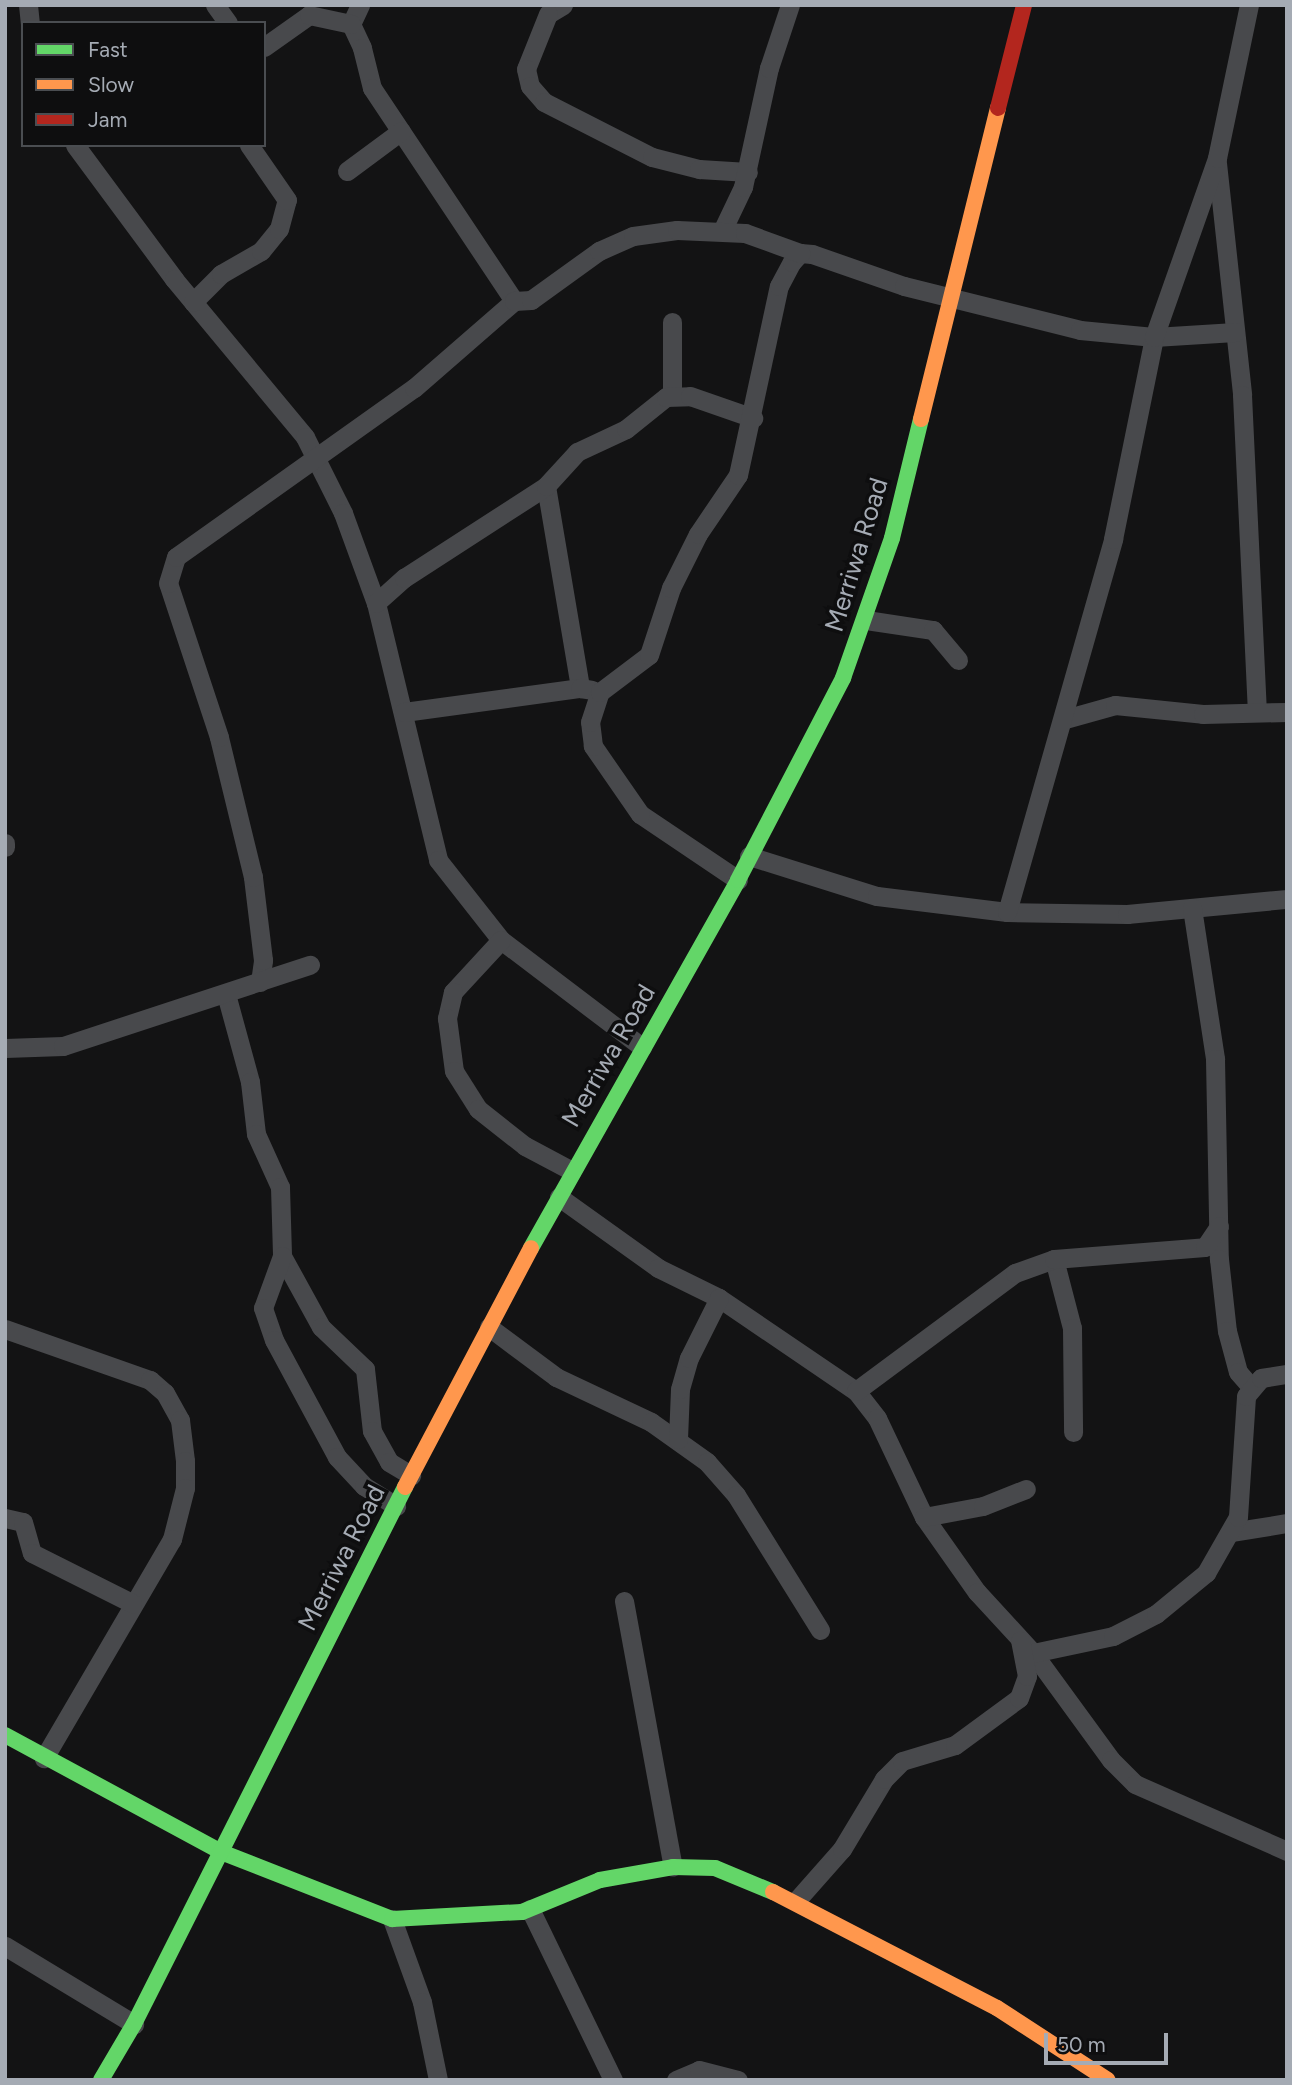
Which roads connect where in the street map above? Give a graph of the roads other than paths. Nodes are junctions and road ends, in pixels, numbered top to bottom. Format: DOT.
graph roads {
  1 [pos="215,5"];
  2 [pos="360,5"];
  3 [pos="563,5"];
  4 [pos="790,5"];
  5 [pos="1024,5"];
  6 [pos="1249,5"];
  7 [pos="227,21"];
  8 [pos="351,24"];
  9 [pos="266,46"];
  10 [pos="401,131"];
  11 [pos="77,147"];
  12 [pos="250,147"];
  13 [pos="1217,158"];
  14 [pos="347,171"];
  15 [pos="748,172"];
  16 [pos="722,231"];
  17 [pos="800,253"];
  18 [pos="950,298"];
  19 [pos="514,301"];
  20 [pos="193,302"];
  21 [pos="672,322"];
  22 [pos="1235,332"];
  23 [pos="1154,337"];
  24 [pos="672,395"];
  25 [pos="753,418"];
  26 [pos="312,456"];
  27 [pos="546,486"];
  28 [pos="376,603"];
  29 [pos="866,620"];
  30 [pos="958,660"];
  31 [pos="580,688"];
  32 [pos="600,692"];
  33 [pos="1257,710"];
  34 [pos="404,712"];
  35 [pos="1287,712"];
  36 [pos="1065,719"];
  37 [pos="749,856"];
  38 [pos="738,880"];
  39 [pos="1287,899"];
  40 [pos="1192,908"];
  41 [pos="1007,912"];
  42 [pos="500,940"];
  43 [pos="310,965"];
  44 [pos="260,982"];
  45 [pos="226,994"];
  46 [pos="642,1047"];
  47 [pos="5,1048"];
  48 [pos="572,1171"];
  49 [pos="559,1197"];
  50 [pos="1219,1226"];
  51 [pos="282,1256"];
  52 [pos="1054,1259"];
  53 [pos="719,1298"];
  54 [pos="489,1327"];
  55 [pos="5,1329"];
  56 [pos="1287,1374"];
  57 [pos="1250,1387"];
  58 [pos="856,1391"];
  59 [pos="1073,1432"];
  60 [pos="678,1439"];
  61 [pos="411,1475"];
  62 [pos="1026,1489"];
  63 [pos="396,1506"];
  64 [pos="5,1517"];
  65 [pos="924,1517"];
  66 [pos="1287,1522"];
  67 [pos="1231,1532"];
  68 [pos="624,1601"];
  69 [pos="132,1603"];
  70 [pos="820,1630"];
  71 [pos="1027,1647"];
  72 [pos="5,1735"];
  73 [pos="44,1758"];
  74 [pos="221,1852"];
  75 [pos="1287,1852"];
  76 [pos="673,1867"];
  77 [pos="796,1901"];
  78 [pos="530,1909"];
  79 [pos="392,1919"];
  80 [pos="5,1946"];
  81 [pos="134,2024"];
  82 [pos="101,2080"];
  83 [pos="438,2080"];
  84 [pos="613,2080"];
  85 [pos="676,2080"];
  86 [pos="738,2080"];
  87 [pos="1108,2080"];
  1 -- 7 [label="street"];
  2 -- 8 [label="street"];
  3 -- 15 [label="street"];
  4 -- 15 [label="street"];
  5 -- 18 [label="street, Merriwa Road"];
  6 -- 13 [label="street"];
  8 -- 9 [label="street"];
  8 -- 10 [label="street"];
  10 -- 14 [label="street"];
  10 -- 19 [label="street"];
  11 -- 20 [label="street"];
  12 -- 20 [label="street"];
  13 -- 22 [label="street"];
  13 -- 23 [label="street"];
  15 -- 16 [label="street"];
  16 -- 17 [label="street"];
  16 -- 19 [label="street"];
  17 -- 18 [label="street"];
  17 -- 25 [label="street"];
  18 -- 23 [label="street"];
  18 -- 29 [label="street, Merriwa Road"];
  19 -- 26 [label="street"];
  20 -- 26 [label="street"];
  21 -- 24 [label="street"];
  22 -- 23 [label="street"];
  22 -- 33 [label="street"];
  23 -- 36 [label="street"];
  24 -- 25 [label="street"];
  24 -- 27 [label="street"];
  25 -- 32 [label="street"];
  26 -- 28 [label="street"];
  26 -- 44 [label="street"];
  27 -- 28 [label="street"];
  27 -- 31 [label="street"];
  28 -- 34 [label="street"];
  29 -- 30 [label="street"];
  29 -- 37 [label="street, Merriwa Road"];
  31 -- 32 [label="street"];
  31 -- 34 [label="street"];
  32 -- 38 [label="street"];
  33 -- 35 [label="street"];
  33 -- 36 [label="street"];
  34 -- 42 [label="street"];
  36 -- 41 [label="street"];
  37 -- 38 [label="street, Merriwa Road"];
  37 -- 41 [label="street"];
  38 -- 46 [label="street, Merriwa Road"];
  39 -- 40 [label="street"];
  40 -- 41 [label="street"];
  40 -- 50 [label="street"];
  42 -- 46 [label="street"];
  42 -- 48 [label="street"];
  43 -- 44 [label="street"];
  44 -- 45 [label="street"];
  45 -- 47 [label="street"];
  45 -- 51 [label="street"];
  46 -- 48 [label="street, Merriwa Road"];
  48 -- 49 [label="street, Merriwa Road"];
  49 -- 53 [label="street"];
  49 -- 54 [label="street, Merriwa Road"];
  50 -- 52 [label="street"];
  50 -- 57 [label="street"];
  51 -- 61 [label="street"];
  51 -- 63 [label="street"];
  52 -- 58 [label="street"];
  52 -- 59 [label="street"];
  53 -- 58 [label="street"];
  53 -- 60 [label="street"];
  54 -- 60 [label="street"];
  54 -- 61 [label="street, Merriwa Road"];
  55 -- 69 [label="street"];
  56 -- 57 [label="street"];
  57 -- 67 [label="street"];
  58 -- 65 [label="street"];
  60 -- 70 [label="street"];
  61 -- 63 [label="street, Merriwa Road"];
  62 -- 65 [label="street"];
  63 -- 74 [label="street, Merriwa Road"];
  64 -- 69 [label="street"];
  65 -- 71 [label="street"];
  66 -- 67 [label="street"];
  67 -- 71 [label="street"];
  68 -- 76 [label="street"];
  69 -- 73 [label="street"];
  71 -- 75 [label="street"];
  71 -- 77 [label="street"];
  72 -- 73 [label="street"];
  73 -- 74 [label="street"];
  74 -- 79 [label="street"];
  74 -- 81 [label="street, Merriwa Road"];
  76 -- 77 [label="street"];
  76 -- 78 [label="street"];
  77 -- 87 [label="street"];
  78 -- 79 [label="street"];
  78 -- 84 [label="street"];
  79 -- 83 [label="street"];
  80 -- 81 [label="street"];
  81 -- 82 [label="street, Merriwa Road"];
  85 -- 86 [label="street"];
}
